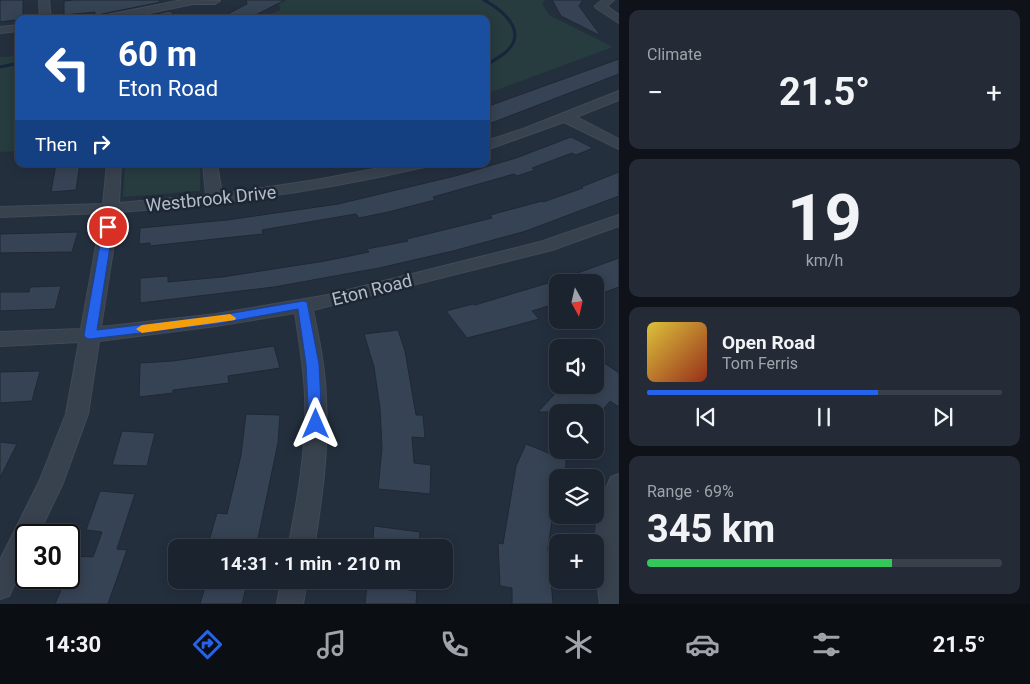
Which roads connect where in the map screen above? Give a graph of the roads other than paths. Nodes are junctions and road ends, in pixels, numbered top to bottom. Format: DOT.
graph roads {
  1 [pos="44,0"];
  2 [pos="609,0"];
  3 [pos="215,1"];
  4 [pos="46,15"];
  5 [pos="123,15"];
  6 [pos="619,20"];
  7 [pos="15,28"];
  8 [pos="0,30"];
  9 [pos="619,95"];
  10 [pos="566,117"];
  11 [pos="490,145"];
  12 [pos="619,145"];
  13 [pos="114,167"];
  14 [pos="210,167"];
  15 [pos="406,167"];
  16 [pos="214,200"];
  17 [pos="111,209"];
  18 [pos="0,212"];
  19 [pos="619,220"];
  20 [pos="303,305"];
  21 [pos="90,335"];
  22 [pos="0,339"];
  23 [pos="619,484"];
  24 [pos="301,539"];
  25 [pos="0,587"];
  26 [pos="292,589"];
  27 [pos="290,604"];
  28 [pos="613,604"];
  1 -- 4 [label="street"];
  2 -- 6 [label="street"];
  3 -- 5 [label="street"];
  7 -- 8 [label="street"];
  9 -- 10 [label="street"];
  10 -- 11 [label="street"];
  10 -- 12 [label="street"];
  13 -- 17 [label="street"];
  14 -- 16 [label="street"];
  15 -- 16 [label="street, Westbrook Drive"];
  16 -- 17 [label="street, Westbrook Drive"];
  17 -- 18 [label="street, Westbrook Drive"];
  17 -- 21 [label="street"];
  19 -- 20 [label="street, Eton Road"];
  20 -- 21 [label="street, Eton Road"];
  20 -- 24 [label="street"];
  21 -- 22 [label="street, Eton Road"];
  21 -- 25 [label="street"];
  23 -- 28 [label="street"];
  26 -- 27 [label="street"];
}
